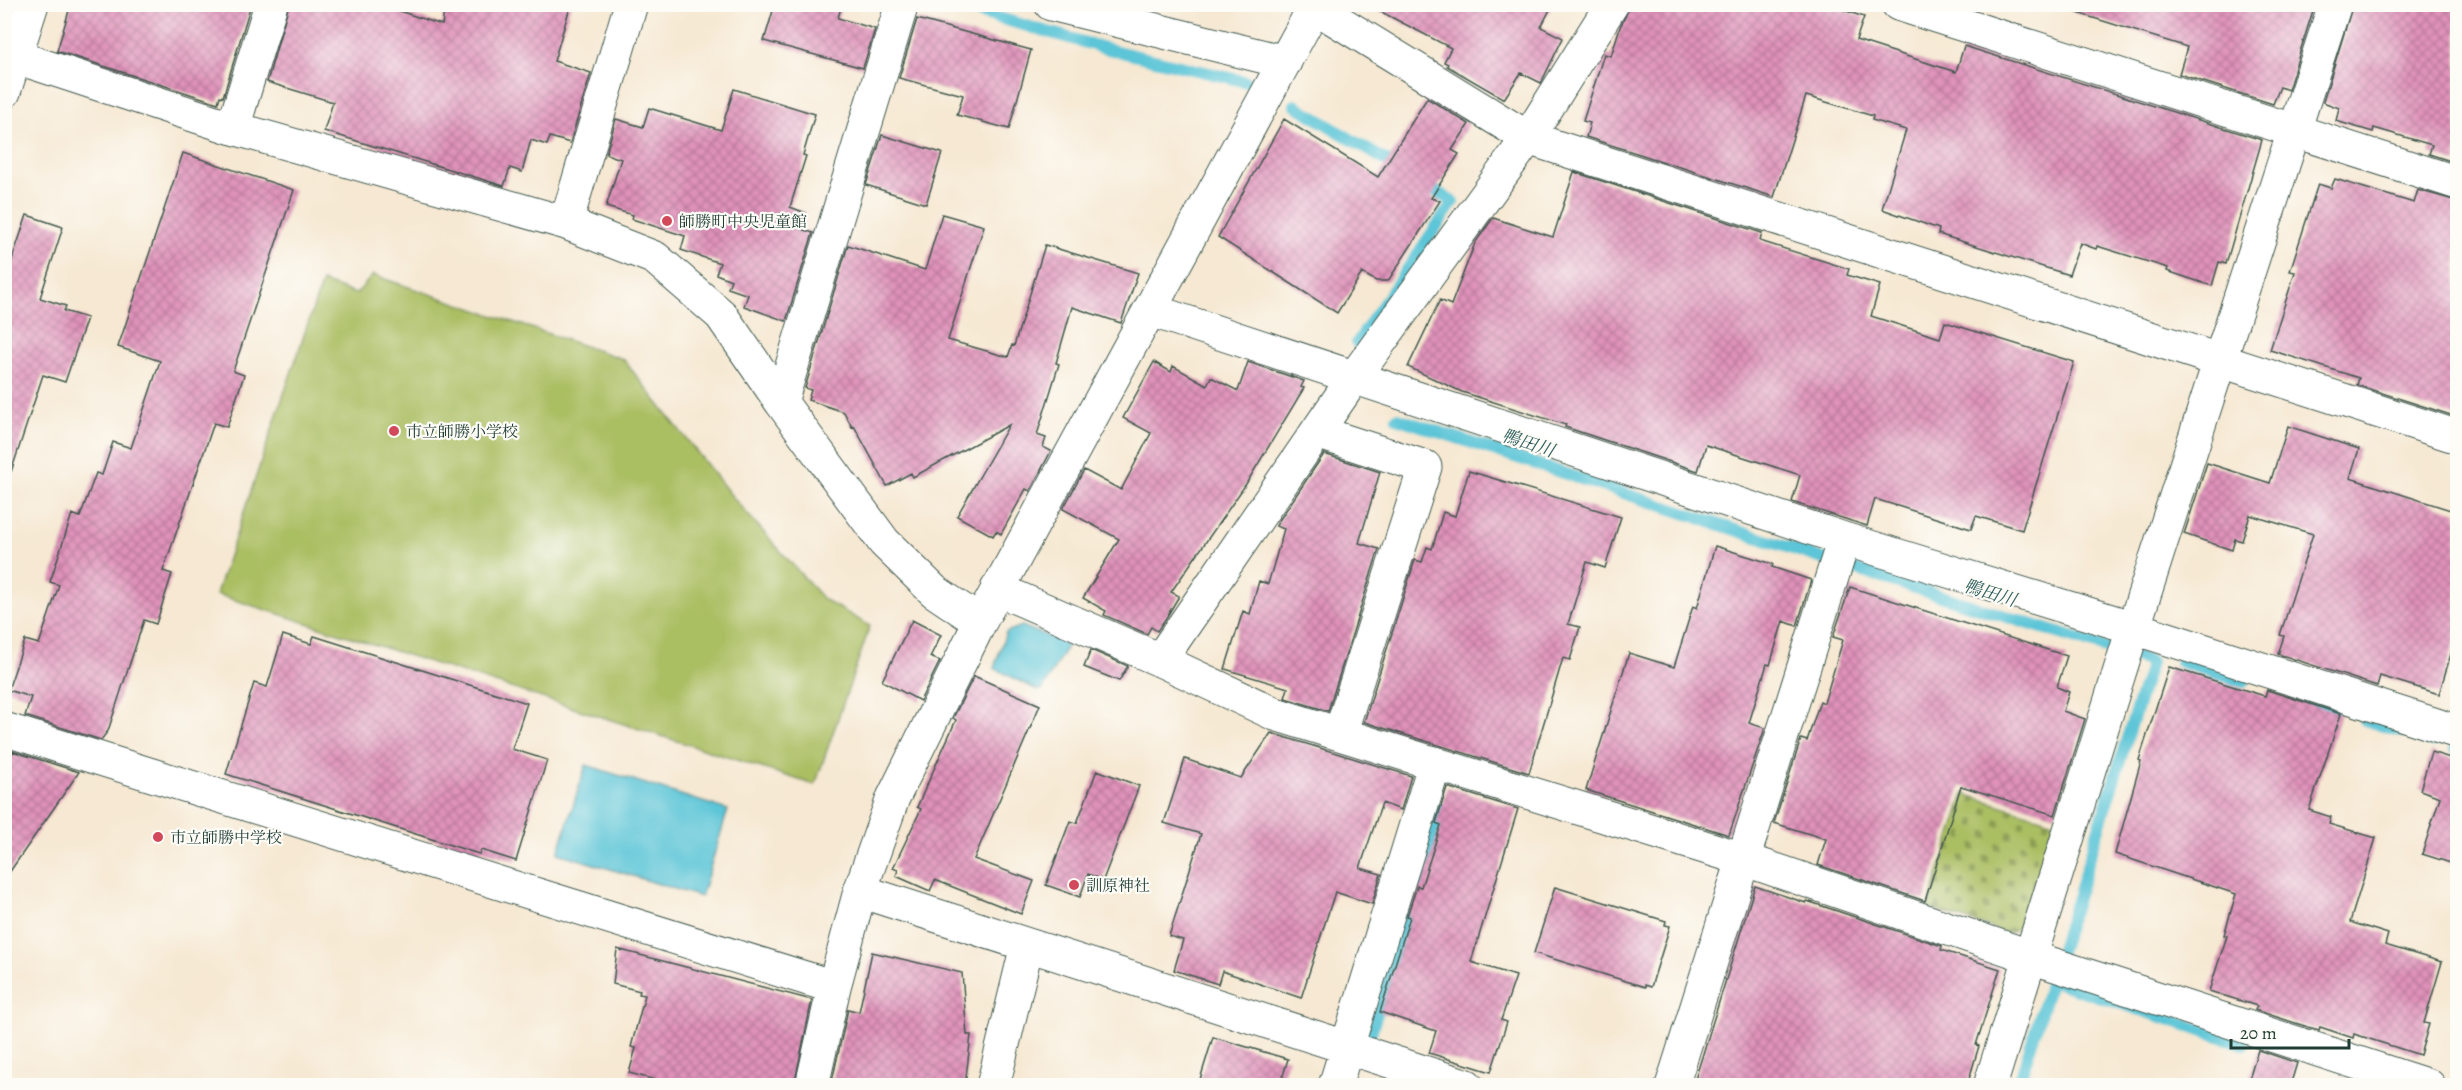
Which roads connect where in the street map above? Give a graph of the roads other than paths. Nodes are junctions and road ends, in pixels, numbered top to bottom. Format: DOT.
graph roads {
  1 [pos="32,4"];
  2 [pos="271,4"];
  3 [pos="631,4"];
  4 [pos="902,4"];
  5 [pos="1051,4"];
  6 [pos="1612,4"];
  7 [pos="1898,4"];
  8 [pos="2336,4"];
  9 [pos="1316,6"];
  10 [pos="12,54"];
  11 [pos="1284,62"];
  12 [pos="4,92"];
  13 [pos="233,128"];
  14 [pos="2295,131"];
  15 [pos="1528,138"];
  16 [pos="2457,183"];
  17 [pos="566,223"];
  18 [pos="1150,310"];
  19 [pos="2221,361"];
  20 [pos="1353,379"];
  21 [pos="781,402"];
  22 [pos="1317,432"];
  23 [pos="2457,437"];
  24 [pos="1838,557"];
  25 [pos="997,589"];
  26 [pos="980,622"];
  27 [pos="2128,648"];
  28 [pos="1160,660"];
  29 [pos="4,729"];
  30 [pos="2457,732"];
  31 [pos="1340,734"];
  32 [pos="1435,764"];
  33 [pos="1743,859"];
  34 [pos="860,891"];
  35 [pos="1027,945"];
  36 [pos="2052,964"];
  37 [pos="834,987"];
  38 [pos="1347,1047"];
  39 [pos="812,1086"];
  40 [pos="993,1086"];
  41 [pos="1335,1086"];
  42 [pos="1467,1086"];
  43 [pos="1672,1086"];
  44 [pos="1990,1086"];
  45 [pos="2428,1086"];
  1 -- 10 [label="street"];
  2 -- 13 [label="street"];
  3 -- 17 [label="street"];
  4 -- 21 [label="street"];
  5 -- 11 [label="street"];
  6 -- 15 [label="street"];
  7 -- 14 [label="street"];
  8 -- 14 [label="street"];
  9 -- 11 [label="street"];
  9 -- 15 [label="street"];
  10 -- 12 [label="street"];
  10 -- 13 [label="street"];
  11 -- 18 [label="street"];
  13 -- 17 [label="street"];
  14 -- 16 [label="street"];
  14 -- 19 [label="street"];
  15 -- 19 [label="street"];
  15 -- 20 [label="street"];
  17 -- 21 [label="street"];
  18 -- 20 [label="street"];
  18 -- 25 [label="street"];
  19 -- 23 [label="street"];
  19 -- 27 [label="street"];
  20 -- 22 [label="street"];
  20 -- 24 [label="street"];
  21 -- 26 [label="street"];
  22 -- 28 [label="street"];
  22 -- 31 [label="street"];
  24 -- 27 [label="street"];
  24 -- 33 [label="street"];
  25 -- 26 [label="street"];
  25 -- 28 [label="street"];
  26 -- 34 [label="street"];
  27 -- 30 [label="street"];
  27 -- 36 [label="street"];
  28 -- 31 [label="street"];
  29 -- 37 [label="street"];
  31 -- 32 [label="street"];
  32 -- 33 [label="street"];
  32 -- 38 [label="street"];
  33 -- 36 [label="street"];
  33 -- 43 [label="street"];
  34 -- 35 [label="street"];
  34 -- 37 [label="street"];
  35 -- 38 [label="street"];
  35 -- 40 [label="street"];
  36 -- 44 [label="street"];
  36 -- 45 [label="street"];
  37 -- 39 [label="street"];
  38 -- 41 [label="street"];
  38 -- 42 [label="street"];
}
